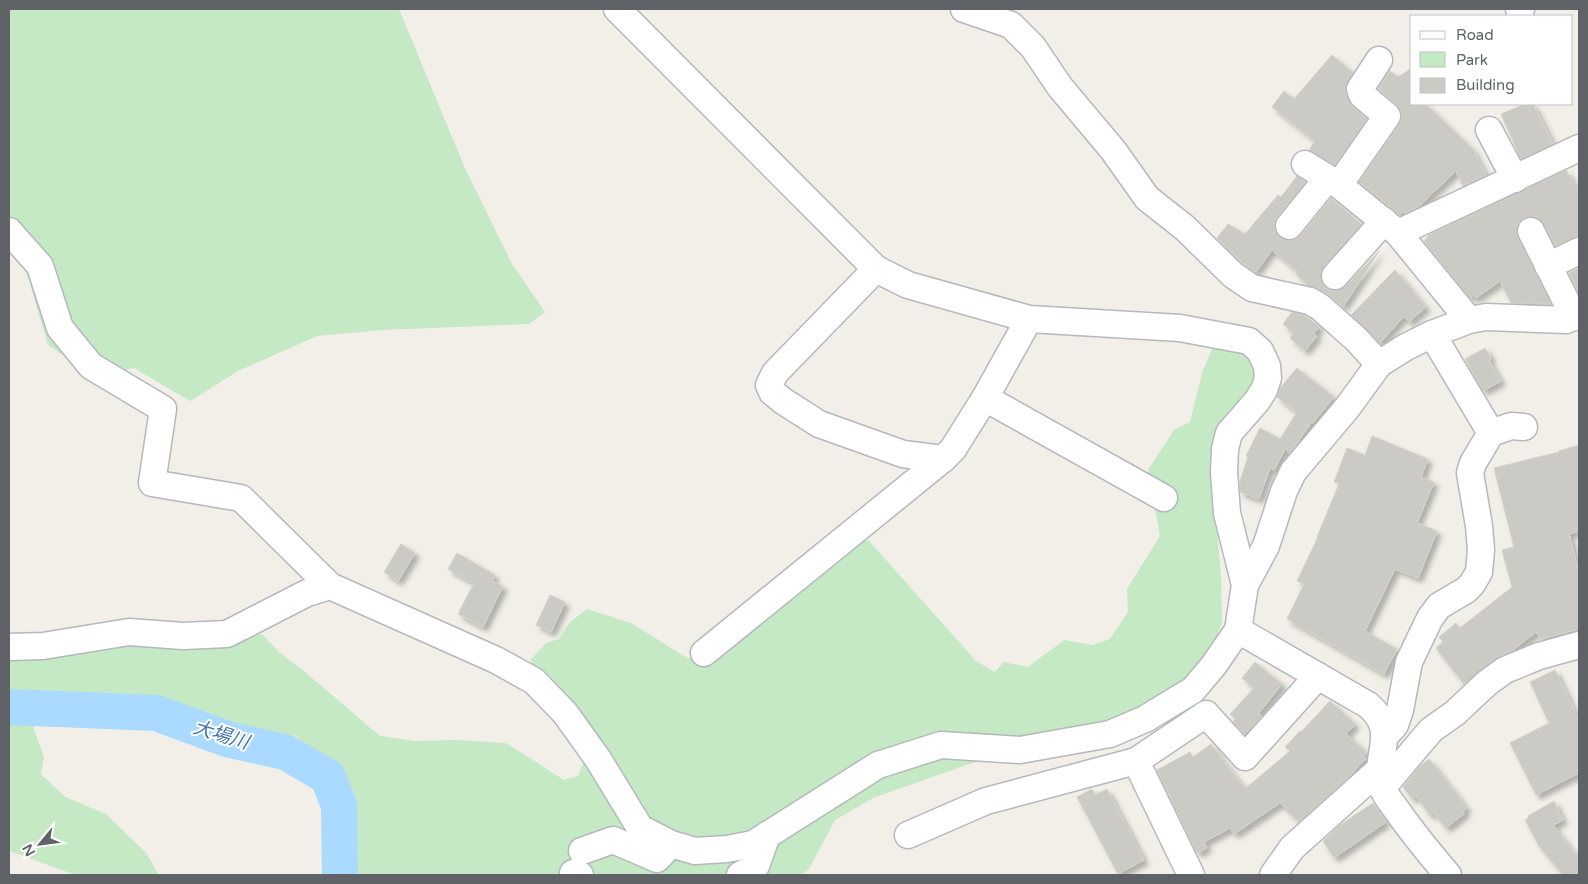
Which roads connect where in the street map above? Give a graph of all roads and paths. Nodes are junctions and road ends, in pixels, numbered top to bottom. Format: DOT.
graph roads {
  1 [pos="617,9"];
  2 [pos="964,9"];
  3 [pos="1380,60"];
  4 [pos="1489,130"];
  5 [pos="1579,148"];
  6 [pos="1305,164"];
  7 [pos="1514,179"];
  8 [pos="1333,182"];
  9 [pos="1174,198"];
  10 [pos="1289,226"];
  11 [pos="1391,227"];
  12 [pos="1184,228"];
  13 [pos="9,231"];
  14 [pos="1531,231"];
  15 [pos="1579,250"];
  16 [pos="1548,266"];
  17 [pos="876,269"];
  18 [pos="1335,276"];
  19 [pos="1577,316"];
  20 [pos="1029,319"];
  21 [pos="1469,320"];
  22 [pos="1432,334"];
  23 [pos="1379,364"];
  24 [pos="985,398"];
  25 [pos="1524,426"];
  26 [pos="1491,433"];
  27 [pos="943,459"];
  28 [pos="1164,498"];
  29 [pos="1244,585"];
  30 [pos="330,586"];
  31 [pos="1238,630"];
  32 [pos="1579,645"];
  33 [pos="9,647"];
  34 [pos="704,653"];
  35 [pos="1318,676"];
  36 [pos="1188,692"];
  37 [pos="1206,714"];
  38 [pos="1385,736"];
  39 [pos="1136,761"];
  40 [pos="1381,779"];
  41 [pos="767,835"];
  42 [pos="908,836"];
  43 [pos="671,844"];
  44 [pos="578,866"];
  45 [pos="740,875"];
  46 [pos="1191,875"];
  47 [pos="1273,875"];
  48 [pos="1448,875"];
  1 -- 17 [label="street"];
  2 -- 12 [label="street"];
  3 -- 8 [label="street"];
  4 -- 7 [label="street"];
  5 -- 7 [label="street"];
  6 -- 8 [label="street"];
  7 -- 11 [label="street"];
  8 -- 10 [label="street"];
  8 -- 11 [label="street"];
  9 -- 12 [label="street"];
  11 -- 18 [label="street"];
  11 -- 21 [label="street"];
  12 -- 23 [label="street"];
  13 -- 30 [label="street"];
  14 -- 16 [label="street"];
  15 -- 16 [label="street"];
  16 -- 19 [label="street"];
  17 -- 20 [label="street"];
  17 -- 27 [label="street"];
  19 -- 21 [label="street"];
  20 -- 24 [label="street"];
  20 -- 29 [label="street"];
  21 -- 22 [label="street"];
  22 -- 23 [label="street"];
  22 -- 26 [label="street"];
  23 -- 29 [label="street"];
  24 -- 27 [label="street"];
  24 -- 28 [label="street"];
  25 -- 26 [label="street"];
  26 -- 38 [label="street"];
  27 -- 34 [label="street"];
  29 -- 31 [label="street"];
  30 -- 33 [label="street"];
  30 -- 43 [label="street"];
  31 -- 35 [label="street"];
  31 -- 36 [label="street"];
  32 -- 40 [label="street"];
  35 -- 37 [label="street"];
  35 -- 38 [label="street"];
  36 -- 37 [label="street"];
  36 -- 41 [label="street"];
  37 -- 39 [label="street"];
  38 -- 40 [label="street"];
  39 -- 42 [label="street"];
  39 -- 46 [label="street"];
  40 -- 47 [label="street"];
  40 -- 48 [label="street"];
  41 -- 43 [label="street"];
  41 -- 45 [label="street"];
  43 -- 44 [label="street"];
}
